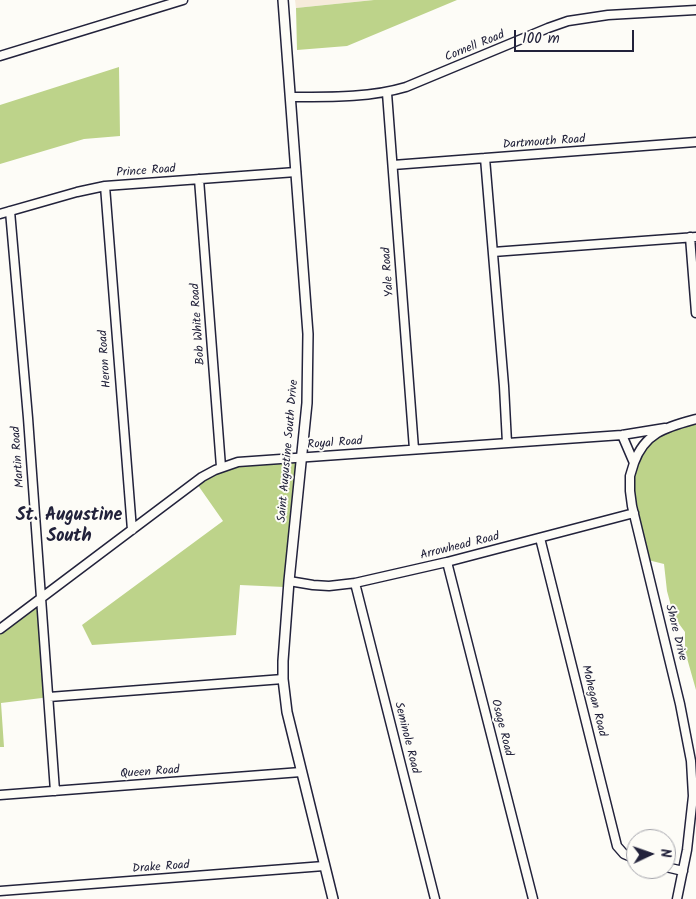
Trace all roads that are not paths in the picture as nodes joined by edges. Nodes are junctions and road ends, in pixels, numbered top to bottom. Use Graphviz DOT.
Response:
graph roads {
  1 [pos="183,0"];
  2 [pos="283,0"];
  3 [pos="696,10"];
  4 [pos="0,56"];
  5 [pos="387,93"];
  6 [pos="291,97"];
  7 [pos="696,142"];
  8 [pos="485,158"];
  9 [pos="393,165"];
  10 [pos="296,172"];
  11 [pos="199,179"];
  12 [pos="105,186"];
  13 [pos="10,211"];
  14 [pos="0,214"];
  15 [pos="693,237"];
  16 [pos="493,252"];
  17 [pos="696,313"];
  18 [pos="696,419"];
  19 [pos="665,428"];
  20 [pos="622,435"];
  21 [pos="507,443"];
  22 [pos="414,449"];
  23 [pos="301,457"];
  24 [pos="634,463"];
  25 [pos="222,467"];
  26 [pos="634,513"];
  27 [pos="132,530"];
  28 [pos="540,538"];
  29 [pos="447,562"];
  30 [pos="289,581"];
  31 [pos="355,583"];
  32 [pos="41,598"];
  33 [pos="0,629"];
  34 [pos="283,679"];
  35 [pos="48,697"];
  36 [pos="301,772"];
  37 [pos="55,791"];
  38 [pos="0,796"];
  39 [pos="626,855"];
  40 [pos="324,866"];
  41 [pos="676,870"];
  42 [pos="683,872"];
  43 [pos="0,891"];
  44 [pos="333,899"];
  45 [pos="435,899"];
  46 [pos="533,899"];
  47 [pos="676,899"];
  1 -- 4 [label="street"];
  2 -- 6 [label="street, Saint Augustine South Drive"];
  3 -- 5 [label="street, Cornell Road"];
  5 -- 6 [label="street, Cornell Road"];
  5 -- 9 [label="street, Yale Road"];
  6 -- 10 [label="street, Saint Augustine South Drive"];
  7 -- 8 [label="street, Dartmouth Road"];
  8 -- 9 [label="street, Dartmouth Road"];
  8 -- 16 [label="street"];
  9 -- 22 [label="street, Yale Road"];
  10 -- 11 [label="street, Prince Road"];
  10 -- 23 [label="street, Saint Augustine South Drive"];
  11 -- 12 [label="street, Prince Road"];
  11 -- 25 [label="street, Bob White Road"];
  12 -- 13 [label="street, Prince Road"];
  12 -- 27 [label="street, Heron Road"];
  13 -- 14 [label="street, Prince Road"];
  13 -- 32 [label="street, Martin Road"];
  15 -- 16 [label="street"];
  15 -- 17 [label="street"];
  16 -- 21 [label="street"];
  18 -- 19 [label="street, Shore Drive"];
  19 -- 20 [label="street, Royal Road"];
  19 -- 24 [label="street, Shore Drive"];
  20 -- 21 [label="street, Royal Road"];
  20 -- 24 [label="street"];
  21 -- 22 [label="street, Royal Road"];
  22 -- 23 [label="street, Royal Road"];
  23 -- 25 [label="street, Royal Road"];
  23 -- 30 [label="street, Saint Augustine South Drive"];
  24 -- 26 [label="street, Shore Drive"];
  25 -- 27 [label="street, Royal Road"];
  26 -- 28 [label="street, Arrowhead Road"];
  26 -- 42 [label="street, Shore Drive"];
  27 -- 32 [label="street, Royal Road"];
  28 -- 29 [label="street, Arrowhead Road"];
  28 -- 39 [label="street, Mohegan Road"];
  29 -- 31 [label="street, Arrowhead Road"];
  29 -- 46 [label="street, Osage Road"];
  30 -- 31 [label="street, Arrowhead Road"];
  30 -- 34 [label="street, Saint Augustine South Drive"];
  31 -- 45 [label="street, Seminole Road"];
  32 -- 33 [label="street, Royal Road"];
  32 -- 35 [label="street, Martin Road"];
  34 -- 35 [label="street"];
  34 -- 36 [label="street, Saint Augustine South Drive"];
  35 -- 37 [label="street, Martin Road"];
  36 -- 37 [label="street, Queen Road"];
  36 -- 40 [label="street, Saint Augustine South Drive"];
  37 -- 38 [label="street, Queen Road"];
  40 -- 43 [label="street, Drake Road"];
  40 -- 44 [label="street, Saint Augustine South Drive"];
  41 -- 42 [label="street"];
  42 -- 47 [label="street, Shore Drive"];
}
